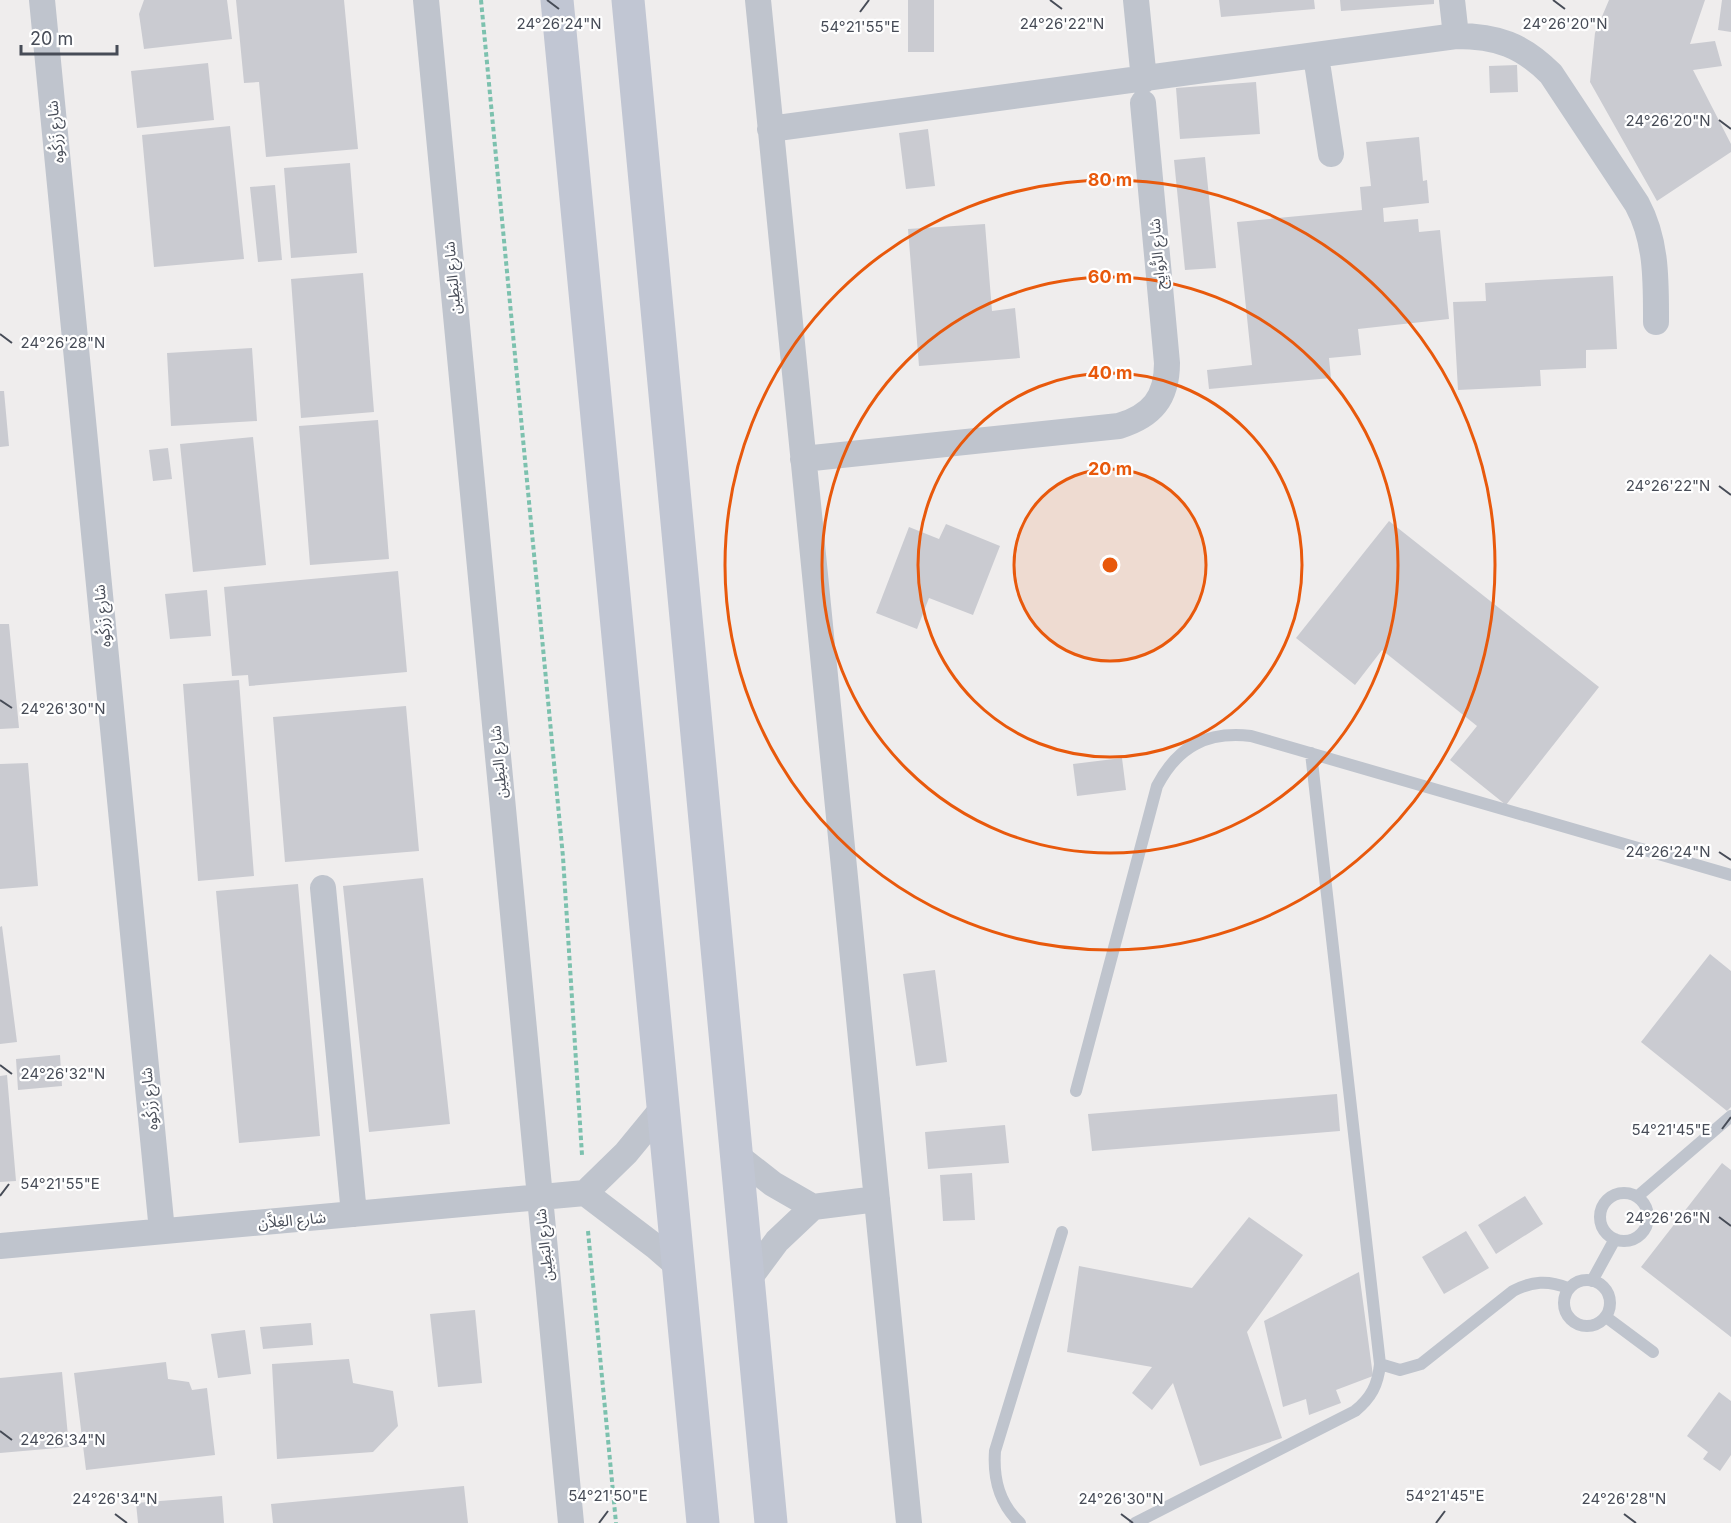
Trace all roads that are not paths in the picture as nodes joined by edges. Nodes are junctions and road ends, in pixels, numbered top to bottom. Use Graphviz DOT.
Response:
graph roads {
  1 [pos="42,0"];
  2 [pos="426,0"];
  3 [pos="557,0"];
  4 [pos="628,0"];
  5 [pos="758,0"];
  6 [pos="1136,0"];
  7 [pos="1452,0"];
  8 [pos="1456,36"];
  9 [pos="1316,56"];
  10 [pos="1143,91"];
  11 [pos="770,129"];
  12 [pos="1331,154"];
  13 [pos="1656,322"];
  14 [pos="803,459"];
  15 [pos="1311,753"];
  16 [pos="1731,875"];
  17 [pos="323,888"];
  18 [pos="1076,1091"];
  19 [pos="663,1108"];
  20 [pos="1731,1116"];
  21 [pos="736,1155"];
  22 [pos="585,1193"];
  23 [pos="1638,1196"];
  24 [pos="540,1197"];
  25 [pos="877,1199"];
  26 [pos="813,1207"];
  27 [pos="354,1214"];
  28 [pos="162,1231"];
  29 [pos="1062,1232"];
  30 [pos="1615,1239"];
  31 [pos="0,1246"];
  32 [pos="678,1266"];
  33 [pos="748,1280"];
  34 [pos="1592,1281"];
  35 [pos="1568,1288"];
  36 [pos="1606,1317"];
  37 [pos="1653,1352"];
  38 [pos="1380,1364"];
  39 [pos="571,1523"];
  40 [pos="703,1523"];
  41 [pos="771,1523"];
  42 [pos="909,1523"];
  43 [pos="1020,1523"];
  44 [pos="1135,1523"];
  1 -- 28 [label="street, شارع زَركُوه"];
  2 -- 24 [label="street, شارع البَطِين"];
  3 -- 19 [label="main road"];
  4 -- 21 [label="main road"];
  5 -- 11 [label="street"];
  6 -- 10 [label="street, شارع الرُّوايِح"];
  7 -- 8 [label="street"];
  8 -- 9 [label="street"];
  8 -- 13 [label="street"];
  9 -- 10 [label="street"];
  9 -- 12 [label="street"];
  10 -- 11 [label="street"];
  10 -- 14 [label="street, شارع الرُّوايِح"];
  11 -- 14 [label="street"];
  14 -- 25 [label="street"];
  15 -- 16 [label="lane"];
  15 -- 18 [label="lane"];
  15 -- 38 [label="lane"];
  17 -- 27 [label="street"];
  19 -- 22 [label="street"];
  19 -- 32 [label="main road"];
  20 -- 23 [label="lane"];
  21 -- 26 [label="street"];
  21 -- 33 [label="main road"];
  22 -- 24 [label="street, شارع الغِلاَّن"];
  22 -- 32 [label="street"];
  23 -- 30 [label="lane"];
  23 -- 30 [label="lane"];
  24 -- 27 [label="street, شارع الغِلاَّن"];
  24 -- 39 [label="street, شارع البَطِين"];
  25 -- 26 [label="street"];
  25 -- 42 [label="street"];
  26 -- 33 [label="street"];
  27 -- 28 [label="street, شارع الغِلاَّن"];
  28 -- 31 [label="street, شارع الغِلاَّن"];
  29 -- 43 [label="lane"];
  30 -- 34 [label="lane"];
  32 -- 40 [label="main road"];
  33 -- 41 [label="main road"];
  34 -- 35 [label="lane"];
  34 -- 36 [label="lane"];
  35 -- 36 [label="lane"];
  35 -- 38 [label="lane"];
  36 -- 37 [label="lane"];
  38 -- 44 [label="lane"];
}
